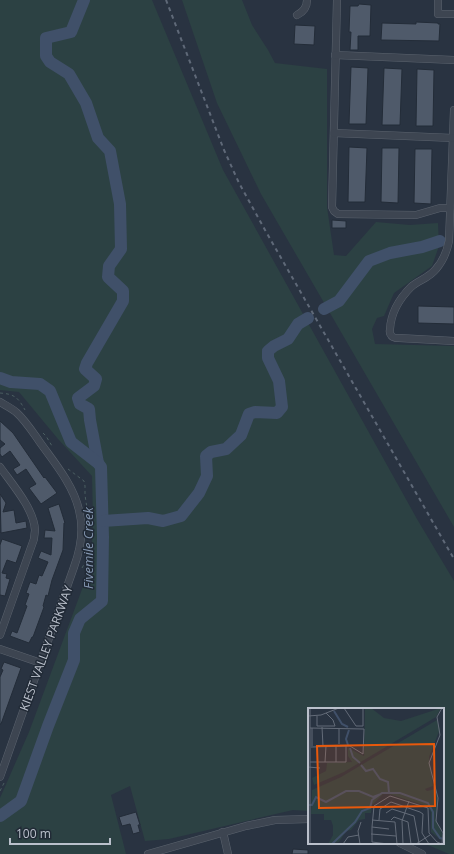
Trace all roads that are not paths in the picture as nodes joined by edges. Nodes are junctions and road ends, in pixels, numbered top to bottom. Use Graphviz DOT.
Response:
graph roads {
  1 [pos="307,0"];
  2 [pos="337,0"];
  3 [pos="438,0"];
  4 [pos="454,14"];
  5 [pos="297,15"];
  6 [pos="335,55"];
  7 [pos="454,60"];
  8 [pos="454,110"];
  9 [pos="454,117"];
  10 [pos="334,133"];
  11 [pos="453,138"];
  12 [pos="453,156"];
  13 [pos="450,208"];
  14 [pos="454,341"];
  15 [pos="0,402"];
  16 [pos="0,467"];
  17 [pos="0,635"];
  18 [pos="0,649"];
  19 [pos="41,663"];
  20 [pos="2,779"];
  21 [pos="308,819"];
  22 [pos="223,832"];
  23 [pos="402,844"];
  24 [pos="148,854"];
  25 [pos="228,854"];
  26 [pos="422,854"];
  1 -- 5 [label="street"];
  2 -- 6 [label="street"];
  3 -- 4 [label="street"];
  6 -- 7 [label="street"];
  6 -- 10 [label="street"];
  8 -- 9 [label="street"];
  9 -- 11 [label="street"];
  10 -- 11 [label="street"];
  10 -- 13 [label="street"];
  11 -- 12 [label="street"];
  12 -- 13 [label="street"];
  13 -- 14 [label="street"];
  15 -- 19 [label="street, KIEST VALLEY PARKWAY"];
  16 -- 17 [label="street"];
  18 -- 19 [label="street"];
  19 -- 20 [label="street, KIEST VALLEY PARKWAY"];
  21 -- 22 [label="street"];
  22 -- 24 [label="street"];
  22 -- 25 [label="street"];
  23 -- 26 [label="street"];
}
